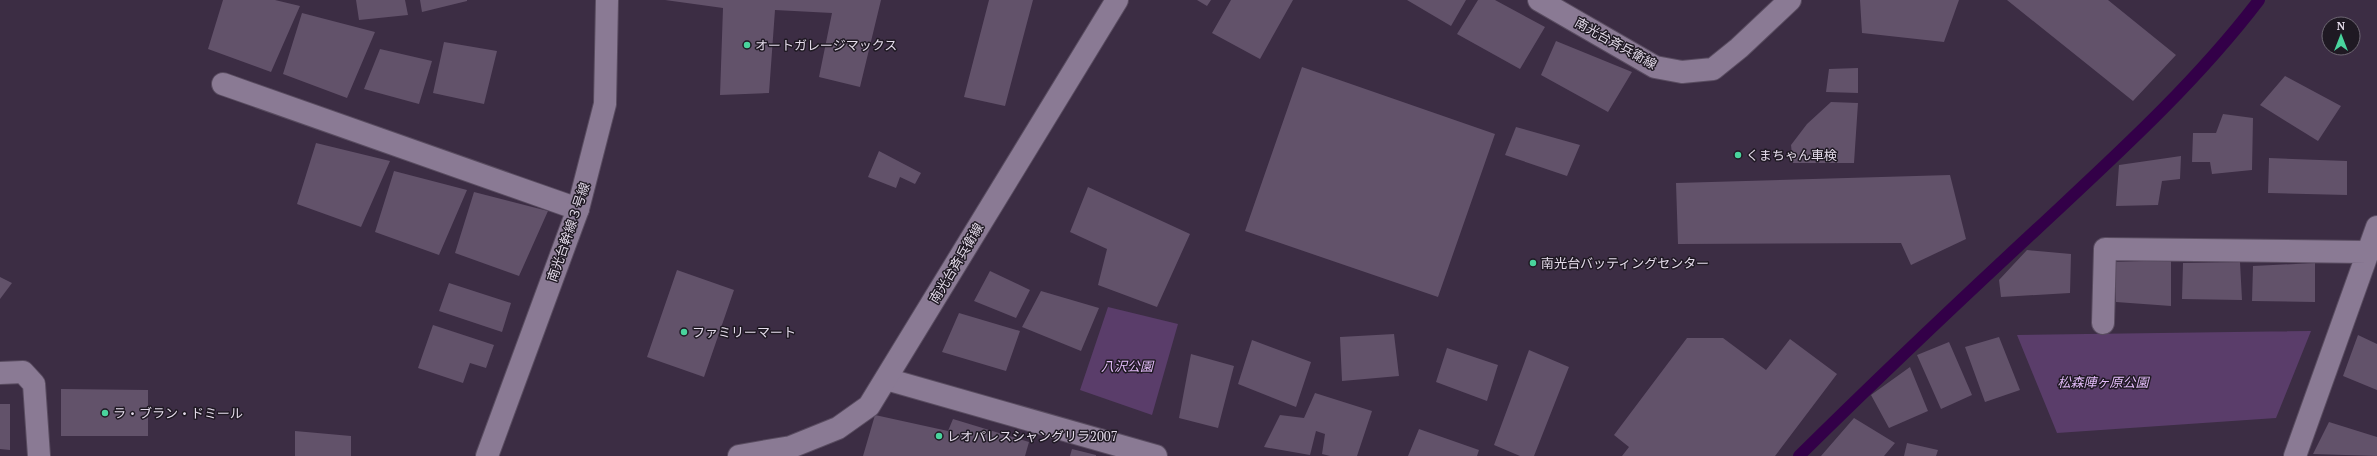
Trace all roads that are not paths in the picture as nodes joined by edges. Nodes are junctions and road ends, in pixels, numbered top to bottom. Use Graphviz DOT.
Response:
graph roads {
  1 [pos="607,0"];
  2 [pos="1117,0"];
  3 [pos="1540,0"];
  4 [pos="1790,0"];
  5 [pos="223,84"];
  6 [pos="578,209"];
  7 [pos="2377,227"];
  8 [pos="2367,252"];
  9 [pos="2103,323"];
  10 [pos="0,373"];
  11 [pos="886,379"];
  12 [pos="38,456"];
  13 [pos="487,456"];
  14 [pos="739,456"];
  15 [pos="1156,456"];
  16 [pos="2295,456"];
  1 -- 6 [label="street, 南光台幹線３号線"];
  2 -- 11 [label="street, 南光台斉兵衛線"];
  3 -- 4 [label="street, 南光台斉兵衛線"];
  5 -- 6 [label="street"];
  6 -- 13 [label="street, 南光台幹線３号線"];
  7 -- 8 [label="street"];
  8 -- 9 [label="street"];
  8 -- 16 [label="street"];
  10 -- 12 [label="street"];
  11 -- 14 [label="street, 南光台斉兵衛線"];
  11 -- 15 [label="street"];
}
